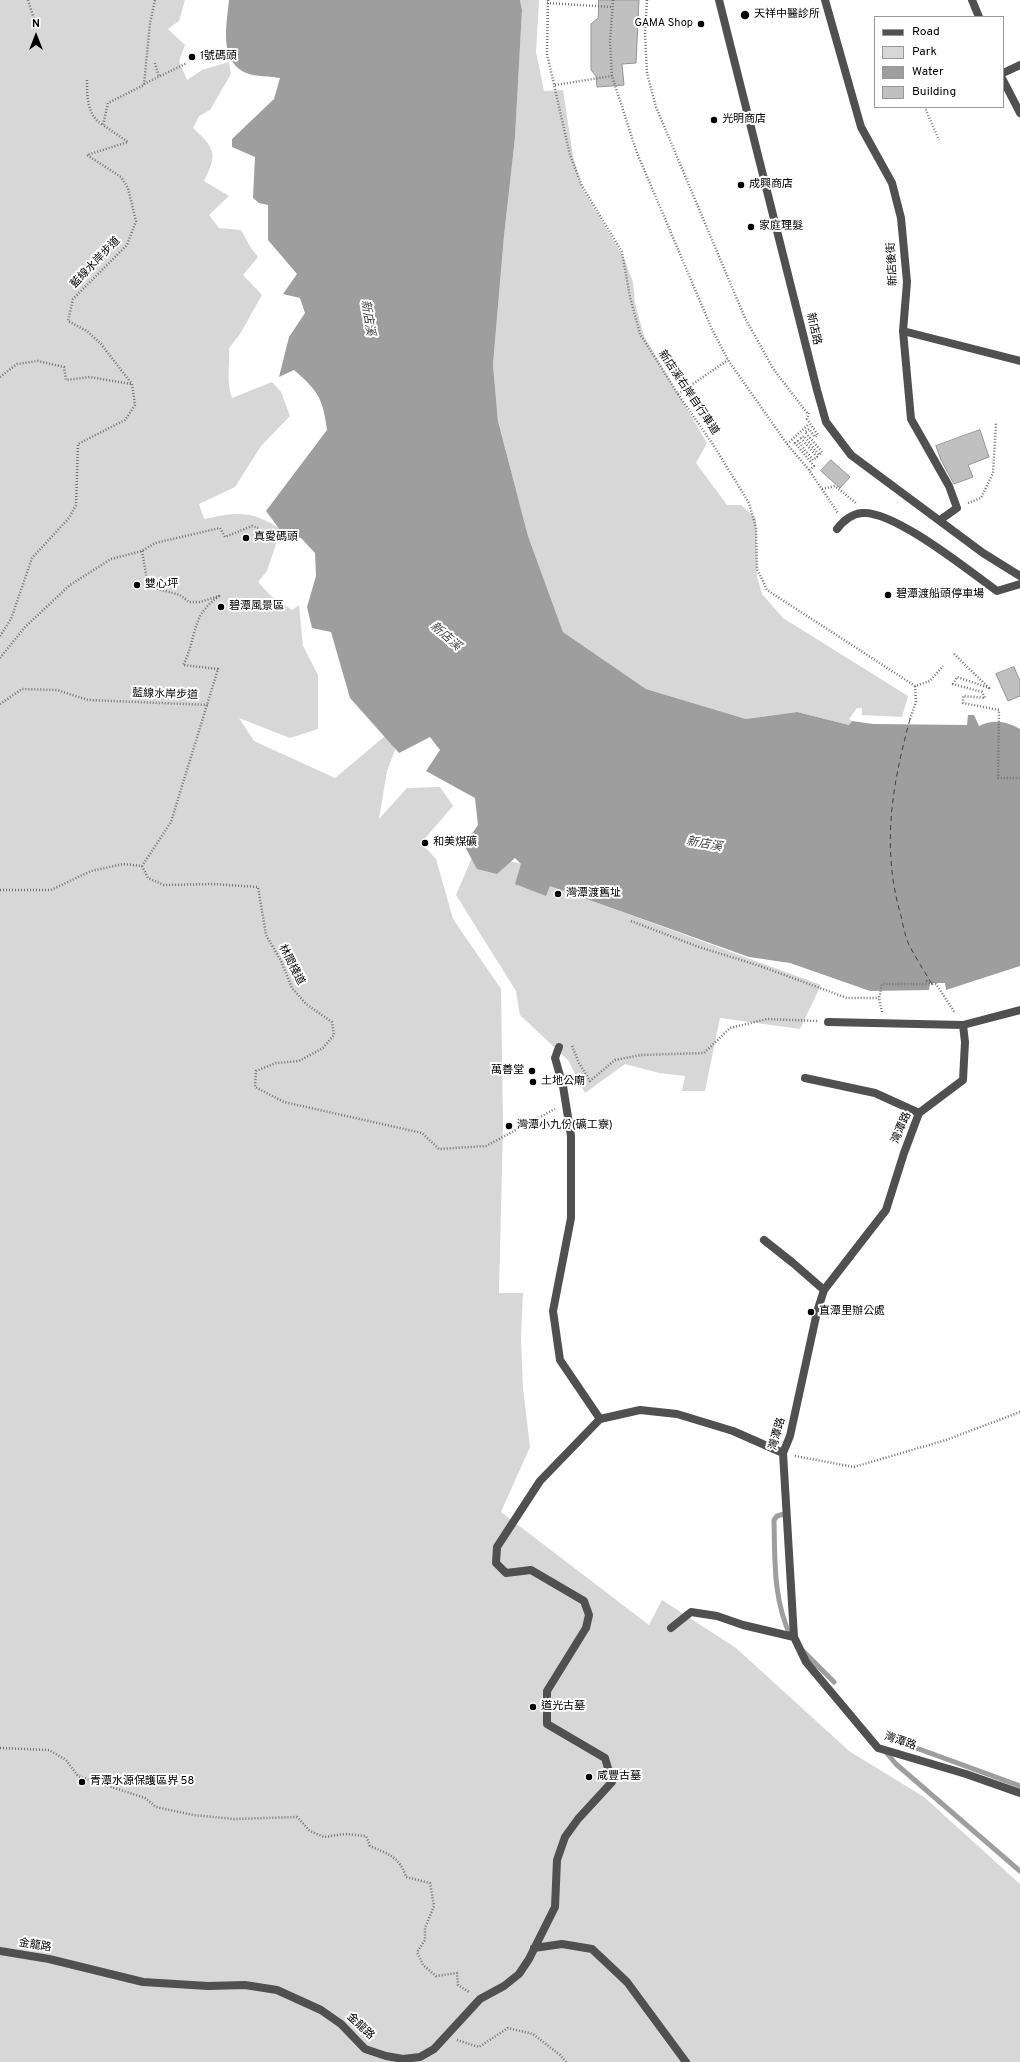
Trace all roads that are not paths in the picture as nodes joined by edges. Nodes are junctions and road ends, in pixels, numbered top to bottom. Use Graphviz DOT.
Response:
graph roads {
  1 [pos="718,0"];
  2 [pos="825,0"];
  3 [pos="972,0"];
  4 [pos="979,16"];
  5 [pos="1020,65"];
  6 [pos="1004,73"];
  7 [pos="1004,82"];
  8 [pos="1020,113"];
  9 [pos="903,330"];
  10 [pos="1020,361"];
  11 [pos="940,520"];
  12 [pos="837,529"];
  13 [pos="1020,576"];
  14 [pos="1020,584"];
  15 [pos="1020,1010"];
  16 [pos="828,1022"];
  17 [pos="963,1025"];
  18 [pos="559,1047"];
  19 [pos="805,1078"];
  20 [pos="919,1113"];
  21 [pos="764,1240"];
  22 [pos="824,1290"];
  23 [pos="600,1419"];
  24 [pos="783,1454"];
  25 [pos="671,1628"];
  26 [pos="794,1637"];
  27 [pos="1020,1793"];
  28 [pos="534,1948"];
  29 [pos="0,1952"];
  30 [pos="686,2062"];
  1 -- 11 [label="street, 新店路"];
  2 -- 9 [label="street, 新店後街"];
  3 -- 4 [label="street"];
  5 -- 6 [label="street"];
  7 -- 8 [label="street"];
  9 -- 10 [label="street"];
  9 -- 11 [label="street, 新店後街"];
  11 -- 13 [label="street, 新店路"];
  12 -- 14 [label="street"];
  15 -- 17 [label="street"];
  16 -- 17 [label="street"];
  17 -- 20 [label="street, 灣潭路"];
  18 -- 23 [label="street"];
  19 -- 20 [label="street"];
  20 -- 22 [label="street, 灣潭路"];
  21 -- 22 [label="street"];
  22 -- 24 [label="street, 灣潭路"];
  23 -- 24 [label="street"];
  23 -- 28 [label="street, 金龍路"];
  24 -- 26 [label="street, 灣潭路"];
  25 -- 26 [label="street"];
  26 -- 27 [label="street, 灣潭路"];
  28 -- 29 [label="street, 金龍路"];
  28 -- 30 [label="street"];
}
